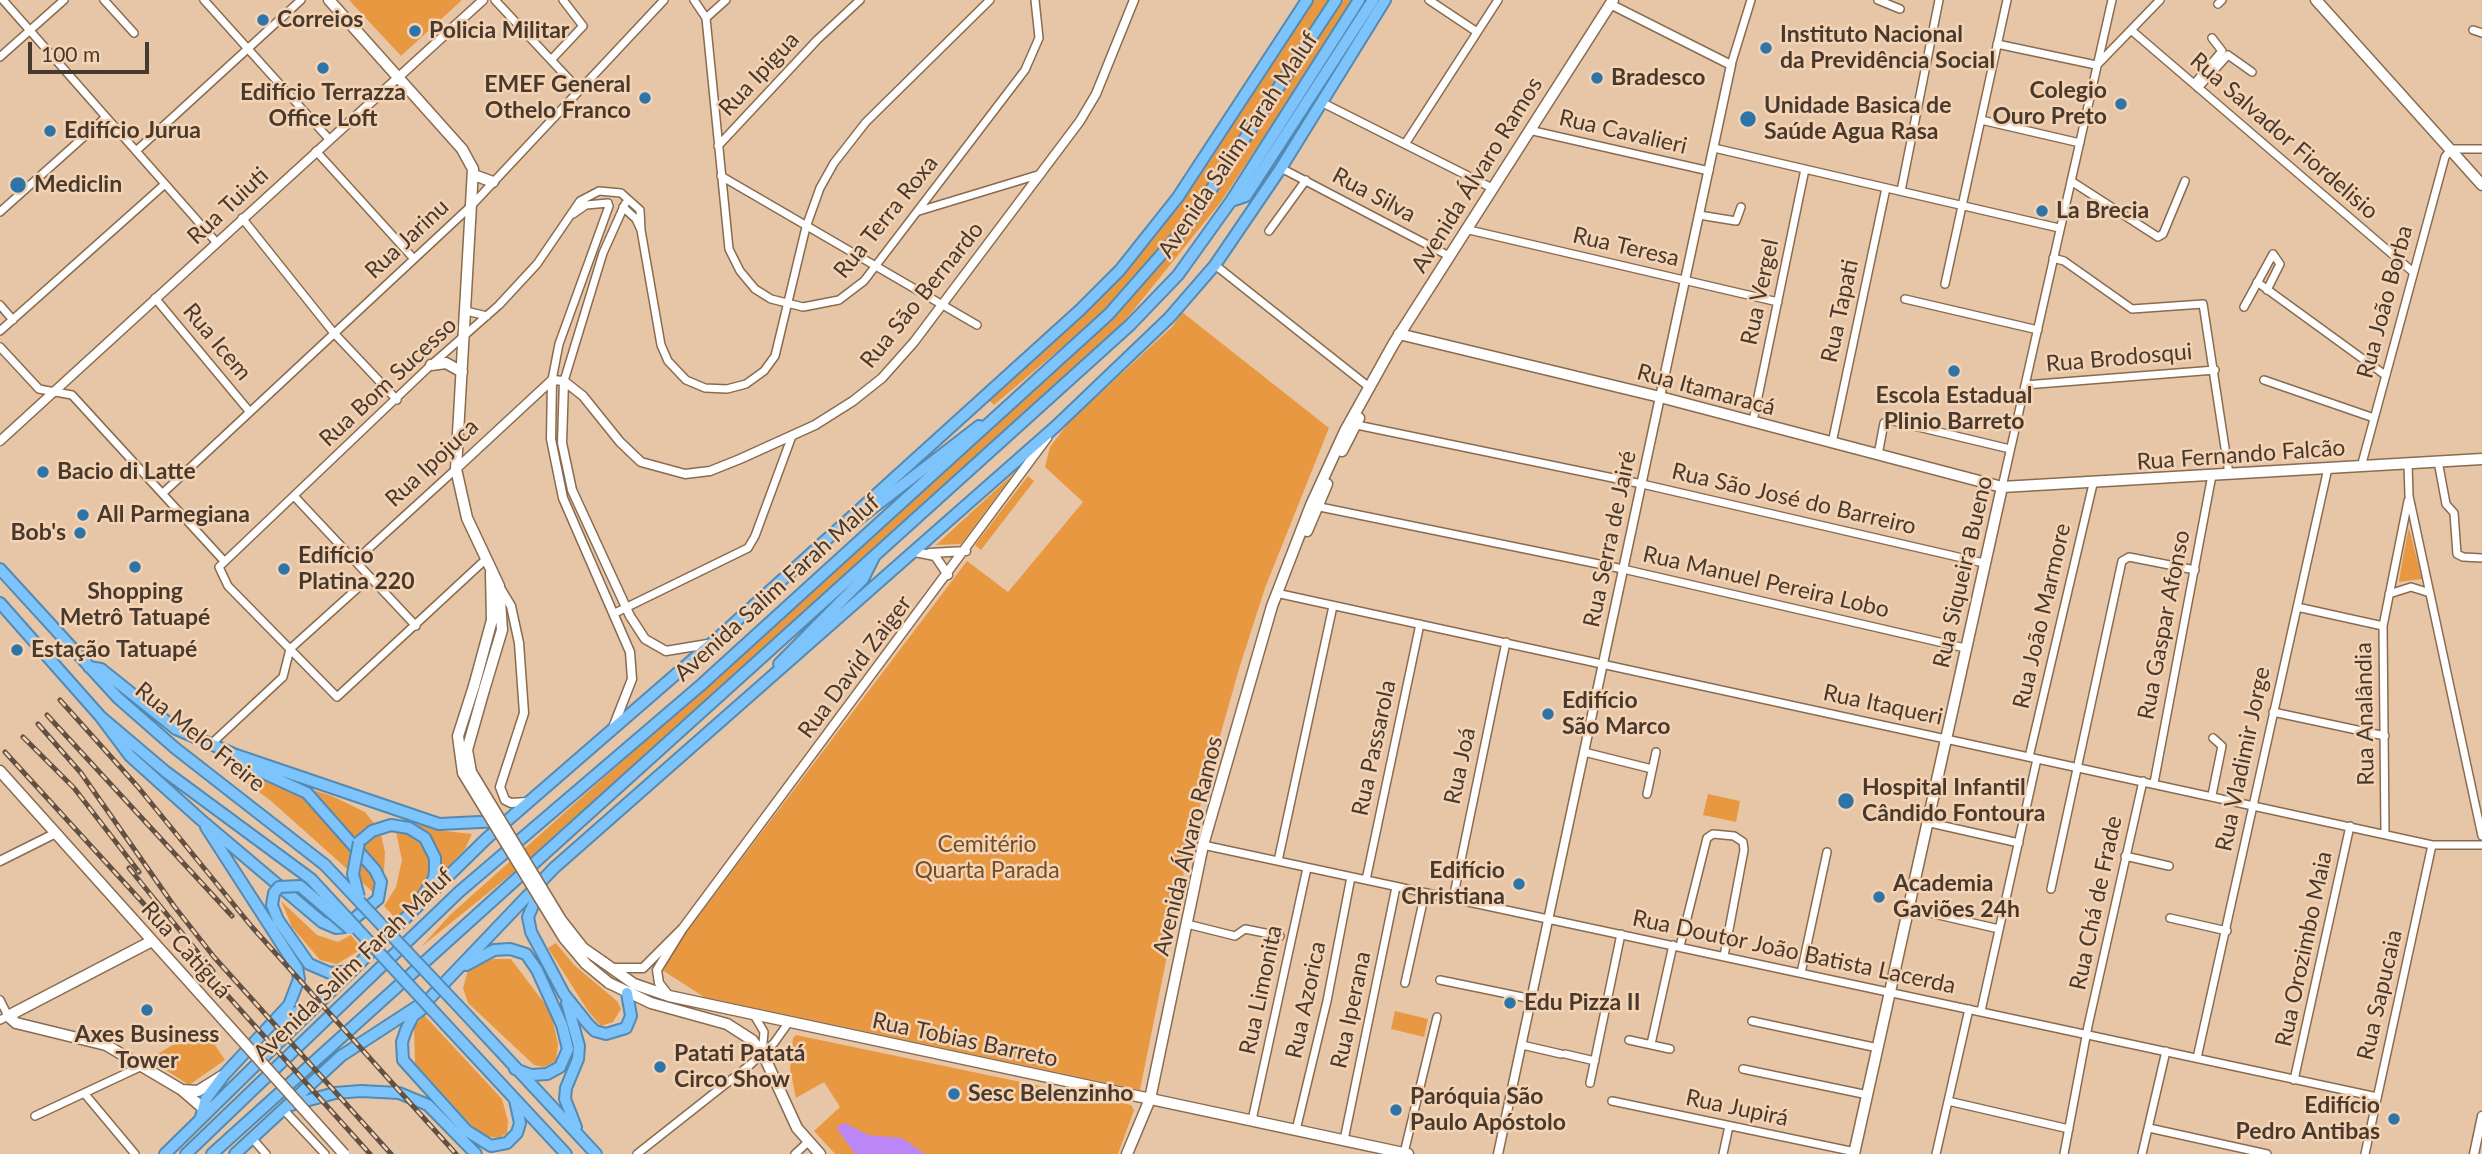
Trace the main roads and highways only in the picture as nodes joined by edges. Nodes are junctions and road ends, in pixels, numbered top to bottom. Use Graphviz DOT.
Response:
graph roads {
  1 [pos="329,0"];
  2 [pos="1307,0"];
  3 [pos="1336,0"];
  4 [pos="1359,0"];
  5 [pos="1373,0"];
  6 [pos="1385,0"];
  7 [pos="2316,0"];
  8 [pos="1609,1"];
  9 [pos="474,175"];
  10 [pos="493,182"];
  11 [pos="2482,184"];
  12 [pos="1231,201"];
  13 [pos="1399,334"];
  14 [pos="431,365"];
  15 [pos="462,372"];
  16 [pos="1377,374"];
  17 [pos="1033,383"];
  18 [pos="1352,424"];
  19 [pos="2482,459"];
  20 [pos="2002,487"];
  21 [pos="875,555"];
  22 [pos="797,567"];
  23 [pos="0,569"];
  24 [pos="491,572"];
  25 [pos="0,603"];
  26 [pos="89,667"];
  27 [pos="770,678"];
  28 [pos="479,688"];
  29 [pos="100,716"];
  30 [pos="236,755"];
  31 [pos="0,771"];
  32 [pos="201,819"];
  33 [pos="508,820"];
  34 [pos="554,868"];
  35 [pos="359,900"];
  36 [pos="421,906"];
  37 [pos="152,941"];
  38 [pos="375,946"];
  39 [pos="460,968"];
  40 [pos="355,970"];
  41 [pos="627,993"];
  42 [pos="564,994"];
  43 [pos="429,998"];
  44 [pos="312,1009"];
  45 [pos="4,1018"];
  46 [pos="291,1030"];
  47 [pos="260,1038"];
  48 [pos="515,1069"];
  49 [pos="224,1075"];
  50 [pos="253,1089"];
  51 [pos="182,1090"];
  52 [pos="1150,1099"];
  53 [pos="515,1100"];
  54 [pos="284,1108"];
  55 [pos="202,1114"];
  56 [pos="582,1139"];
  57 [pos="1855,1153"];
  58 [pos="165,1154"];
  59 [pos="186,1154"];
  60 [pos="212,1154"];
  61 [pos="236,1154"];
  62 [pos="344,1154"];
  63 [pos="476,1154"];
  64 [pos="566,1154"];
  65 [pos="596,1154"];
  66 [pos="820,1154"];
  67 [pos="1127,1154"];
  68 [pos="1406,1154"];
  1 -- 9 [label="main road"];
  2 -- 22 [label="highway, Avenida Salim Farah Maluf"];
  3 -- 17 [label="highway, Avenida Salim Farah Maluf"];
  4 -- 12 [label="highway, Avenida Salim Farah Maluf"];
  5 -- 12 [label="highway"];
  6 -- 27 [label="highway, Avenida Salim Farah Maluf"];
  7 -- 11 [label="main road"];
  8 -- 13 [label="main road, Avenida Álvaro Ramos"];
  9 -- 10 [label="main road"];
  9 -- 15 [label="main road"];
  12 -- 21 [label="highway, Avenida Salim Farah Maluf"];
  13 -- 16 [label="main road, Avenida Álvaro Ramos"];
  13 -- 20 [label="main road, Rua Itamaracá"];
  14 -- 15 [label="main road"];
  15 -- 24 [label="main road"];
  16 -- 18 [label="main road, Avenida Álvaro Ramos"];
  16 -- 18 [label="main road, Avenida Álvaro Ramos"];
  17 -- 22 [label="highway"];
  17 -- 50 [label="highway, Avenida Salim Farah Maluf"];
  18 -- 52 [label="main road, Avenida Álvaro Ramos"];
  19 -- 20 [label="main road, Rua Fernando Falcão"];
  20 -- 57 [label="main road, Rua Siqueira Bueno"];
  21 -- 27 [label="highway"];
  21 -- 60 [label="highway, Avenida Salim Farah Maluf"];
  22 -- 33 [label="highway, Avenida Salim Farah Maluf"];
  23 -- 26 [label="highway, Rua Melo Freire"];
  24 -- 28 [label="main road"];
  24 -- 28 [label="main road"];
  25 -- 29 [label="highway, Rua Melo Freire"];
  26 -- 30 [label="highway"];
  26 -- 35 [label="highway, Rua Melo Freire, bridge"];
  27 -- 34 [label="highway, Avenida Salim Farah Maluf"];
  28 -- 41 [label="main road, bridge"];
  28 -- 52 [label="main road, Rua Tobias Barreto, bridge"];
  29 -- 32 [label="highway"];
  29 -- 38 [label="highway, Rua Melo Freire, bridge"];
  30 -- 32 [label="highway"];
  30 -- 33 [label="highway"];
  31 -- 37 [label="main road, Rua Catiguá"];
  32 -- 47 [label="highway"];
  33 -- 36 [label="highway, Avenida Salim Farah Maluf"];
  34 -- 39 [label="highway, Avenida Salim Farah Maluf"];
  34 -- 42 [label="highway"];
  35 -- 36 [label="highway, bridge"];
  35 -- 48 [label="highway, Rua Melo Freire, bridge"];
  36 -- 40 [label="highway, Avenida Salim Farah Maluf"];
  37 -- 45 [label="main road"];
  37 -- 62 [label="main road, Rua Catiguá, bridge"];
  38 -- 40 [label="highway, bridge"];
  38 -- 53 [label="highway, bridge"];
  39 -- 43 [label="highway, Avenida Salim Farah Maluf"];
  39 -- 48 [label="highway"];
  40 -- 44 [label="highway, Avenida Salim Farah Maluf"];
  41 -- 42 [label="highway"];
  41 -- 66 [label="main road"];
  42 -- 56 [label="highway"];
  43 -- 53 [label="highway"];
  43 -- 54 [label="highway, Avenida Salim Farah Maluf"];
  44 -- 46 [label="highway, Avenida Salim Farah Maluf"];
  44 -- 47 [label="highway"];
  45 -- 51 [label="main road"];
  46 -- 50 [label="highway"];
  46 -- 55 [label="highway, Avenida Salim Farah Maluf"];
  47 -- 49 [label="highway"];
  48 -- 56 [label="highway, Rua Melo Freire"];
  49 -- 51 [label="main road"];
  49 -- 55 [label="highway"];
  50 -- 59 [label="highway, Avenida Salim Farah Maluf"];
  51 -- 55 [label="main road"];
  52 -- 67 [label="main road, Avenida Álvaro Ramos"];
  52 -- 68 [label="main road, Rua Tobias Barreto"];
  53 -- 64 [label="highway"];
  54 -- 61 [label="highway, Avenida Salim Farah Maluf"];
  54 -- 63 [label="highway"];
  55 -- 58 [label="highway, Avenida Salim Farah Maluf"];
  56 -- 65 [label="highway, Rua Melo Freire"];
}
